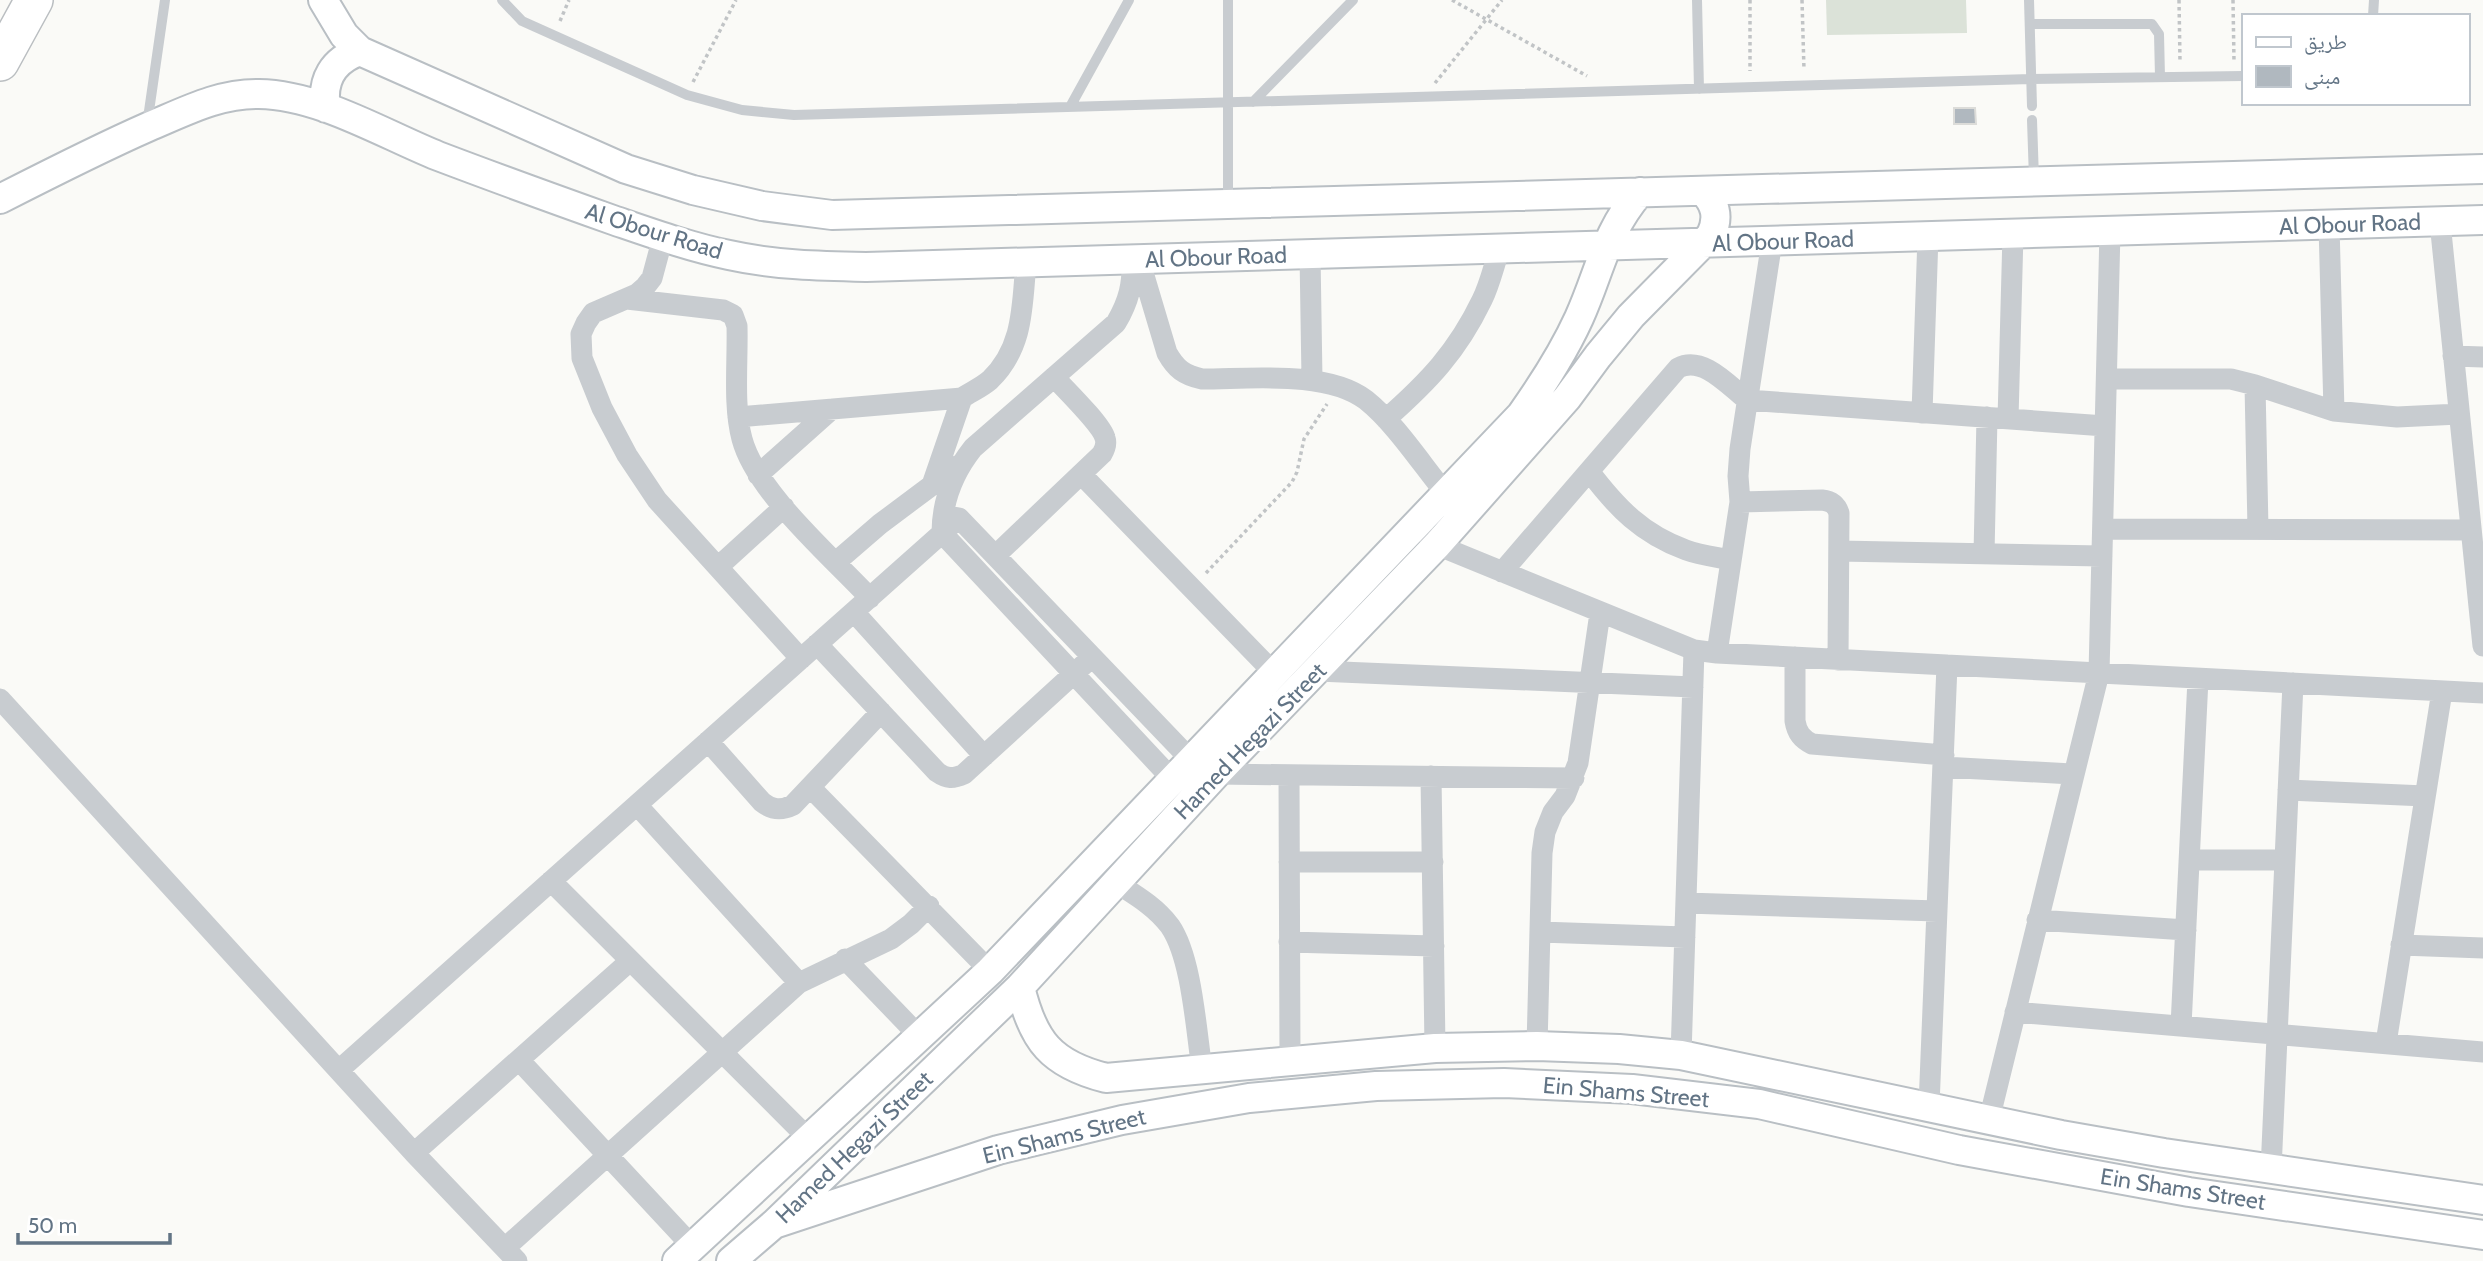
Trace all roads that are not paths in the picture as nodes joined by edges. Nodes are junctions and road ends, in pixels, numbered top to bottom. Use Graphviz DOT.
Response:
graph roads {
  1 [pos="34,0"];
  2 [pos="165,0"];
  3 [pos="323,0"];
  4 [pos="502,0"];
  5 [pos="1129,0"];
  6 [pos="1228,0"];
  7 [pos="1353,0"];
  8 [pos="1697,0"];
  9 [pos="2029,0"];
  10 [pos="2030,24"];
  11 [pos="359,51"];
  12 [pos="0,62"];
  13 [pos="2239,76"];
  14 [pos="2160,77"];
  15 [pos="2031,79"];
  16 [pos="1699,89"];
  17 [pos="1228,102"];
  18 [pos="1253,102"];
  19 [pos="2032,106"];
  20 [pos="1070,107"];
  21 [pos="326,108"];
  22 [pos="2032,120"];
  23 [pos="147,128"];
  24 [pos="2483,169"];
  25 [pos="2034,182"];
  26 [pos="1703,191"];
  27 [pos="1640,192"];
  28 [pos="0,198"];
  29 [pos="1228,204"];
  30 [pos="2483,220"];
  31 [pos="2440,222"];
  32 [pos="2329,225"];
  33 [pos="2110,231"];
  34 [pos="2013,234"];
  35 [pos="1928,236"];
  36 [pos="663,237"];
  37 [pos="1772,241"];
  38 [pos="1705,243"];
  39 [pos="1606,246"];
  40 [pos="1500,248"];
  41 [pos="1310,254"];
  42 [pos="1136,259"];
  43 [pos="1026,262"];
  44 [pos="627,299"];
  45 [pos="2453,356"];
  46 [pos="2483,357"];
  47 [pos="1054,377"];
  48 [pos="1312,379"];
  49 [pos="2106,379"];
  50 [pos="2255,385"];
  51 [pos="962,398"];
  52 [pos="1747,400"];
  53 [pos="832,409"];
  54 [pos="2334,411"];
  55 [pos="1922,413"];
  56 [pos="2459,414"];
  57 [pos="738,417"];
  58 [pos="1997,418"];
  59 [pos="1385,419"];
  60 [pos="2105,426"];
  61 [pos="960,465"];
  62 [pos="1589,471"];
  63 [pos="1081,474"];
  64 [pos="758,475"];
  65 [pos="932,485"];
  66 [pos="2475,489"];
  67 [pos="1447,495"];
  68 [pos="1740,502"];
  69 [pos="784,507"];
  70 [pos="948,522"];
  71 [pos="1417,526"];
  72 [pos="2103,529"];
  73 [pos="2258,529"];
  74 [pos="2471,530"];
  75 [pos="1437,545"];
  76 [pos="1839,551"];
  77 [pos="2478,553"];
  78 [pos="829,554"];
  79 [pos="1984,554"];
  80 [pos="996,555"];
  81 [pos="2102,556"];
  82 [pos="1730,559"];
  83 [pos="718,567"];
  84 [pos="1502,572"];
  85 [pos="862,605"];
  86 [pos="1600,613"];
  87 [pos="817,644"];
  88 [pos="2483,646"];
  89 [pos="1694,650"];
  90 [pos="1717,653"];
  91 [pos="1794,657"];
  92 [pos="1091,658"];
  93 [pos="801,659"];
  94 [pos="1838,660"];
  95 [pos="1947,665"];
  96 [pos="1318,671"];
  97 [pos="1274,673"];
  98 [pos="2099,673"];
  99 [pos="1073,674"];
  100 [pos="2198,679"];
  101 [pos="1590,683"];
  102 [pos="2293,683"];
  103 [pos="1693,687"];
  104 [pos="2442,691"];
  105 [pos="2483,693"];
  106 [pos="0,699"];
  107 [pos="881,712"];
  108 [pos="708,741"];
  109 [pos="984,756"];
  110 [pos="1943,761"];
  111 [pos="1194,772"];
  112 [pos="2072,774"];
  113 [pos="1289,775"];
  114 [pos="1432,776"];
  115 [pos="1574,778"];
  116 [pos="810,787"];
  117 [pos="2288,790"];
  118 [pos="2425,796"];
  119 [pos="637,805"];
  120 [pos="2189,860"];
  121 [pos="2285,860"];
  122 [pos="1289,862"];
  123 [pos="1433,862"];
  124 [pos="551,881"];
  125 [pos="1115,882"];
  126 [pos="1686,903"];
  127 [pos="929,906"];
  128 [pos="1937,911"];
  129 [pos="2037,920"];
  130 [pos="2186,930"];
  131 [pos="1540,932"];
  132 [pos="1685,937"];
  133 [pos="1289,942"];
  134 [pos="2401,945"];
  135 [pos="1434,946"];
  136 [pos="2483,948"];
  137 [pos="845,959"];
  138 [pos="630,961"];
  139 [pos="990,971"];
  140 [pos="799,984"];
  141 [pos="1020,986"];
  142 [pos="2015,1012"];
  143 [pos="2181,1026"];
  144 [pos="2277,1034"];
  145 [pos="920,1037"];
  146 [pos="2386,1044"];
  147 [pos="1537,1046"];
  148 [pos="1435,1048"];
  149 [pos="723,1052"];
  150 [pos="2483,1052"];
  151 [pos="1681,1055"];
  152 [pos="519,1060"];
  153 [pos="1290,1061"];
  154 [pos="1202,1069"];
  155 [pos="339,1070"];
  156 [pos="1928,1106"];
  157 [pos="1989,1120"];
  158 [pos="808,1138"];
  159 [pos="414,1153"];
  160 [pos="608,1156"];
  161 [pos="2271,1170"];
  162 [pos="2483,1200"];
  163 [pos="774,1224"];
  164 [pos="2483,1235"];
  165 [pos="511,1254"];
  166 [pos="684,1254"];
  167 [pos="731,1261"];
  1 -- 12 [label="highway"];
  2 -- 23 [label="lane"];
  3 -- 11 [label="street"];
  4 -- 20 [label="lane"];
  5 -- 20 [label="lane"];
  6 -- 17 [label="lane"];
  7 -- 18 [label="lane"];
  8 -- 16 [label="lane"];
  9 -- 10 [label="lane"];
  10 -- 14 [label="lane"];
  10 -- 15 [label="lane"];
  11 -- 21 [label="street"];
  11 -- 29 [label="street"];
  13 -- 14 [label="lane"];
  14 -- 15 [label="lane"];
  15 -- 16 [label="lane"];
  15 -- 19 [label="lane"];
  16 -- 18 [label="lane"];
  17 -- 18 [label="lane"];
  17 -- 20 [label="lane"];
  17 -- 29 [label="lane"];
  21 -- 23 [label="street, Al Obour Road"];
  21 -- 36 [label="street, Al Obour Road"];
  22 -- 25 [label="lane"];
  23 -- 28 [label="street, Al Obour Road"];
  24 -- 25 [label="street"];
  25 -- 26 [label="street"];
  26 -- 27 [label="street"];
  26 -- 38 [label="street, Hamed Hegazi Street"];
  27 -- 29 [label="street"];
  27 -- 39 [label="street, Hamed Hegazi Street"];
  30 -- 31 [label="street, Al Obour Road"];
  31 -- 32 [label="street, Al Obour Road"];
  31 -- 45 [label="street"];
  32 -- 33 [label="street, Al Obour Road"];
  32 -- 54 [label="street"];
  33 -- 34 [label="street, Al Obour Road"];
  33 -- 49 [label="street"];
  34 -- 35 [label="street, Al Obour Road"];
  34 -- 58 [label="street"];
  35 -- 37 [label="street, Al Obour Road"];
  35 -- 55 [label="street"];
  36 -- 43 [label="street, Al Obour Road"];
  36 -- 44 [label="street"];
  37 -- 38 [label="street, Al Obour Road"];
  37 -- 52 [label="street"];
  38 -- 39 [label="street, Al Obour Road"];
  38 -- 75 [label="street, Hamed Hegazi Street"];
  39 -- 40 [label="street, Al Obour Road"];
  39 -- 67 [label="street, Hamed Hegazi Street"];
  40 -- 41 [label="street, Al Obour Road"];
  40 -- 59 [label="street"];
  41 -- 42 [label="street, Al Obour Road"];
  41 -- 48 [label="street"];
  42 -- 43 [label="street, Al Obour Road"];
  42 -- 47 [label="street"];
  42 -- 48 [label="street"];
  43 -- 51 [label="street"];
  44 -- 57 [label="street"];
  44 -- 83 [label="street"];
  45 -- 46 [label="street"];
  45 -- 56 [label="street"];
  47 -- 61 [label="street"];
  47 -- 63 [label="street"];
  48 -- 59 [label="street"];
  49 -- 50 [label="street"];
  49 -- 60 [label="street"];
  50 -- 54 [label="street"];
  50 -- 73 [label="street"];
  51 -- 53 [label="street"];
  51 -- 65 [label="street"];
  52 -- 55 [label="street"];
  52 -- 62 [label="street"];
  52 -- 68 [label="street"];
  53 -- 57 [label="street"];
  53 -- 64 [label="street"];
  54 -- 56 [label="street"];
  55 -- 58 [label="street"];
  56 -- 66 [label="street"];
  57 -- 64 [label="street"];
  58 -- 60 [label="street"];
  58 -- 79 [label="street"];
  59 -- 67 [label="street"];
  60 -- 72 [label="street"];
  61 -- 65 [label="street"];
  61 -- 70 [label="street"];
  62 -- 82 [label="street"];
  62 -- 84 [label="street"];
  63 -- 80 [label="street"];
  63 -- 97 [label="street"];
  64 -- 69 [label="street"];
  65 -- 78 [label="street"];
  66 -- 74 [label="street"];
  67 -- 71 [label="street, Hamed Hegazi Street"];
  68 -- 76 [label="street"];
  68 -- 82 [label="street"];
  69 -- 78 [label="street"];
  69 -- 83 [label="street"];
  70 -- 80 [label="street"];
  70 -- 85 [label="street"];
  70 -- 99 [label="street"];
  71 -- 75 [label="street"];
  71 -- 97 [label="street, Hamed Hegazi Street"];
  72 -- 73 [label="street"];
  72 -- 81 [label="street"];
  73 -- 74 [label="street"];
  74 -- 77 [label="street"];
  75 -- 84 [label="street"];
  75 -- 96 [label="street, Hamed Hegazi Street"];
  76 -- 79 [label="street"];
  76 -- 94 [label="street"];
  77 -- 88 [label="street"];
  78 -- 85 [label="street"];
  79 -- 81 [label="street"];
  80 -- 92 [label="street"];
  81 -- 98 [label="street"];
  82 -- 90 [label="street"];
  83 -- 93 [label="street"];
  84 -- 86 [label="street"];
  85 -- 87 [label="street"];
  85 -- 109 [label="street"];
  86 -- 89 [label="street"];
  86 -- 101 [label="street"];
  87 -- 93 [label="street"];
  87 -- 107 [label="street"];
  89 -- 90 [label="street"];
  89 -- 103 [label="street"];
  90 -- 91 [label="street"];
  91 -- 94 [label="street"];
  91 -- 110 [label="street"];
  92 -- 99 [label="street"];
  92 -- 111 [label="street"];
  93 -- 108 [label="street"];
  94 -- 95 [label="street"];
  95 -- 98 [label="street"];
  95 -- 110 [label="street"];
  96 -- 101 [label="street"];
  96 -- 111 [label="street, Hamed Hegazi Street"];
  97 -- 111 [label="street, Hamed Hegazi Street"];
  98 -- 100 [label="street"];
  98 -- 112 [label="street"];
  99 -- 109 [label="street"];
  99 -- 111 [label="street"];
  100 -- 102 [label="street"];
  100 -- 120 [label="street"];
  101 -- 103 [label="street"];
  101 -- 115 [label="street"];
  102 -- 104 [label="street"];
  102 -- 117 [label="street"];
  103 -- 126 [label="street"];
  104 -- 105 [label="street"];
  104 -- 118 [label="street"];
  106 -- 155 [label="street"];
  107 -- 109 [label="street"];
  107 -- 116 [label="street"];
  108 -- 116 [label="street"];
  108 -- 119 [label="street"];
  110 -- 112 [label="street"];
  110 -- 128 [label="street"];
  111 -- 113 [label="street"];
  111 -- 125 [label="street, Hamed Hegazi Street"];
  111 -- 139 [label="street, Hamed Hegazi Street"];
  112 -- 129 [label="street"];
  113 -- 114 [label="street"];
  113 -- 122 [label="street"];
  114 -- 115 [label="street"];
  114 -- 123 [label="street"];
  115 -- 131 [label="street"];
  116 -- 127 [label="street"];
  117 -- 118 [label="street"];
  117 -- 121 [label="street"];
  118 -- 134 [label="street"];
  119 -- 124 [label="street"];
  119 -- 140 [label="street"];
  120 -- 121 [label="street"];
  120 -- 130 [label="street"];
  121 -- 144 [label="street"];
  122 -- 123 [label="street"];
  122 -- 133 [label="street"];
  123 -- 135 [label="street"];
  124 -- 138 [label="street"];
  124 -- 155 [label="street"];
  125 -- 141 [label="street, Hamed Hegazi Street"];
  125 -- 154 [label="street"];
  126 -- 128 [label="street"];
  126 -- 132 [label="street"];
  127 -- 137 [label="street"];
  127 -- 139 [label="street"];
  128 -- 156 [label="street"];
  129 -- 130 [label="street"];
  129 -- 142 [label="street"];
  130 -- 143 [label="street"];
  131 -- 132 [label="street"];
  131 -- 147 [label="street"];
  132 -- 151 [label="street"];
  133 -- 135 [label="street"];
  133 -- 153 [label="street"];
  134 -- 136 [label="street"];
  134 -- 146 [label="street"];
  135 -- 148 [label="street"];
  137 -- 140 [label="street"];
  137 -- 145 [label="street"];
  138 -- 149 [label="street"];
  138 -- 152 [label="street"];
  139 -- 145 [label="street, Hamed Hegazi Street"];
  140 -- 149 [label="street"];
  141 -- 154 [label="street, Ein Shams Street"];
  141 -- 163 [label="street, Hamed Hegazi Street"];
  142 -- 143 [label="street"];
  142 -- 157 [label="street"];
  143 -- 144 [label="street"];
  144 -- 146 [label="street"];
  144 -- 161 [label="street"];
  145 -- 158 [label="street, Hamed Hegazi Street"];
  146 -- 150 [label="street"];
  147 -- 148 [label="street, Ein Shams Street"];
  147 -- 151 [label="street, Ein Shams Street"];
  148 -- 153 [label="street, Ein Shams Street"];
  149 -- 158 [label="street"];
  149 -- 160 [label="street"];
  151 -- 156 [label="street, Ein Shams Street"];
  152 -- 159 [label="street"];
  152 -- 160 [label="street"];
  153 -- 154 [label="street, Ein Shams Street"];
  155 -- 159 [label="street"];
  156 -- 157 [label="street, Ein Shams Street"];
  157 -- 161 [label="street, Ein Shams Street"];
  158 -- 166 [label="street, Hamed Hegazi Street"];
  159 -- 165 [label="street"];
  160 -- 165 [label="street"];
  160 -- 166 [label="street"];
  161 -- 162 [label="street, Ein Shams Street"];
  163 -- 164 [label="street, Ein Shams Street"];
  163 -- 167 [label="street, Hamed Hegazi Street"];
}
